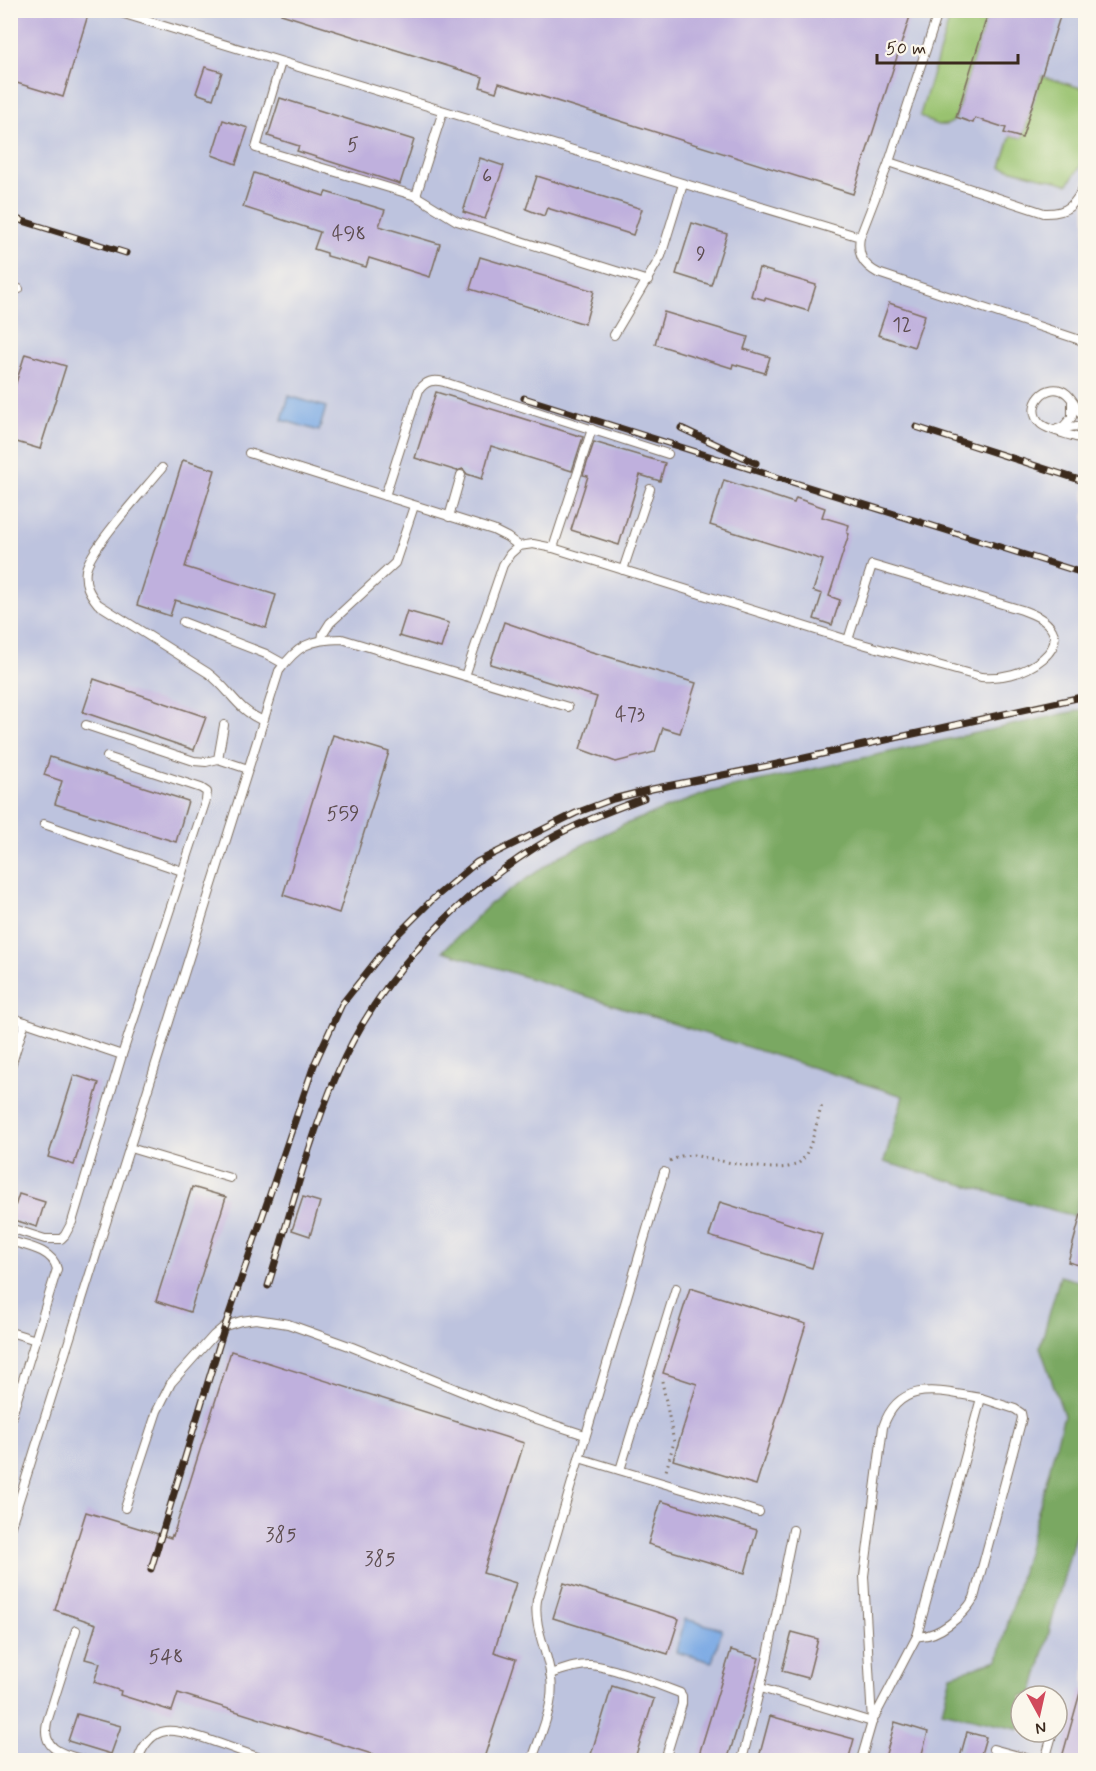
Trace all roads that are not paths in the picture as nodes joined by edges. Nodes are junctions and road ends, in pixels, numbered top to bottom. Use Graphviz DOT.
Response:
graph roads {
  1 [pos="111,10"];
  2 [pos="939,10"];
  3 [pos="281,62"];
  4 [pos="444,111"];
  5 [pos="889,162"];
  6 [pos="1086,183"];
  7 [pos="683,184"];
  8 [pos="416,196"];
  9 [pos="860,237"];
  10 [pos="648,281"];
  11 [pos="614,335"];
  12 [pos="1086,342"];
  13 [pos="1071,399"];
  14 [pos="1086,424"];
  15 [pos="592,429"];
  16 [pos="1054,429"];
  17 [pos="1086,440"];
  18 [pos="249,453"];
  19 [pos="668,454"];
  20 [pos="162,468"];
  21 [pos="461,475"];
  22 [pos="650,489"];
  23 [pos="384,496"];
  24 [pos="414,506"];
  25 [pos="449,517"];
  26 [pos="519,546"];
  27 [pos="554,548"];
  28 [pos="623,570"];
  29 [pos="183,622"];
  30 [pos="322,640"];
  31 [pos="848,640"];
  32 [pos="284,664"];
  33 [pos="465,676"];
  34 [pos="568,706"];
  35 [pos="263,721"];
  36 [pos="86,725"];
  37 [pos="224,725"];
  38 [pos="107,757"];
  39 [pos="218,759"];
  40 [pos="248,769"];
  41 [pos="44,824"];
  42 [pos="183,871"];
  43 [pos="10,1017"];
  44 [pos="25,1022"];
  45 [pos="122,1055"];
  46 [pos="10,1069"];
  47 [pos="130,1148"];
  48 [pos="664,1172"];
  49 [pos="230,1178"];
  50 [pos="10,1228"];
  51 [pos="10,1240"];
  52 [pos="676,1288"];
  53 [pos="10,1332"];
  54 [pos="36,1340"];
  55 [pos="981,1398"];
  56 [pos="10,1422"];
  57 [pos="585,1435"];
  58 [pos="579,1458"];
  59 [pos="620,1470"];
  60 [pos="125,1508"];
  61 [pos="759,1512"];
  62 [pos="10,1529"];
  63 [pos="793,1530"];
  64 [pos="76,1629"];
  65 [pos="917,1636"];
  66 [pos="550,1674"];
  67 [pos="760,1688"];
  68 [pos="872,1722"];
  69 [pos="1050,1744"];
  70 [pos="993,1749"];
  71 [pos="668,1753"];
  72 [pos="247,1758"];
  73 [pos="84,1761"];
  74 [pos="138,1761"];
  75 [pos="267,1761"];
  76 [pos="532,1761"];
  77 [pos="742,1761"];
  78 [pos="861,1761"];
  79 [pos="1033,1761"];
  80 [pos="1045,1761"];
  1 -- 3 [label="lane"];
  2 -- 5 [label="lane"];
  3 -- 4 [label="lane"];
  3 -- 8 [label="lane"];
  4 -- 7 [label="lane"];
  4 -- 8 [label="lane"];
  5 -- 6 [label="lane"];
  5 -- 9 [label="lane"];
  7 -- 9 [label="lane"];
  7 -- 10 [label="lane"];
  8 -- 10 [label="lane"];
  9 -- 12 [label="lane"];
  10 -- 11 [label="lane"];
  13 -- 14 [label="lane"];
  13 -- 16 [label="lane"];
  13 -- 16 [label="lane"];
  14 -- 16 [label="lane"];
  15 -- 19 [label="lane"];
  15 -- 23 [label="lane"];
  15 -- 27 [label="lane"];
  16 -- 17 [label="lane"];
  18 -- 23 [label="lane"];
  20 -- 35 [label="lane"];
  21 -- 25 [label="lane"];
  22 -- 28 [label="lane"];
  23 -- 24 [label="lane"];
  24 -- 25 [label="lane"];
  24 -- 30 [label="lane"];
  25 -- 26 [label="lane"];
  26 -- 27 [label="lane"];
  26 -- 33 [label="lane"];
  27 -- 28 [label="lane"];
  28 -- 31 [label="lane"];
  29 -- 32 [label="lane"];
  30 -- 32 [label="lane"];
  30 -- 33 [label="lane"];
  31 -- 31 [label="lane"];
  32 -- 35 [label="lane"];
  33 -- 34 [label="lane"];
  35 -- 40 [label="lane"];
  36 -- 39 [label="lane"];
  37 -- 39 [label="lane"];
  38 -- 42 [label="lane"];
  39 -- 40 [label="lane"];
  40 -- 47 [label="lane"];
  41 -- 42 [label="lane"];
  42 -- 45 [label="lane"];
  43 -- 44 [label="lane"];
  44 -- 45 [label="lane"];
  44 -- 46 [label="lane"];
  45 -- 50 [label="lane"];
  47 -- 49 [label="lane"];
  47 -- 62 [label="lane"];
  48 -- 57 [label="lane"];
  51 -- 54 [label="lane"];
  52 -- 59 [label="lane"];
  53 -- 54 [label="lane"];
  54 -- 56 [label="lane"];
  55 -- 65 [label="lane"];
  55 -- 65 [label="lane"];
  55 -- 68 [label="lane"];
  57 -- 58 [label="lane"];
  57 -- 60 [label="lane"];
  58 -- 59 [label="lane"];
  58 -- 66 [label="lane"];
  59 -- 61 [label="lane"];
  63 -- 67 [label="lane"];
  64 -- 73 [label="lane"];
  65 -- 68 [label="lane"];
  66 -- 71 [label="lane"];
  66 -- 76 [label="lane"];
  67 -- 68 [label="lane"];
  67 -- 77 [label="lane"];
  68 -- 78 [label="lane"];
  69 -- 80 [label="lane"];
  70 -- 79 [label="lane"];
  72 -- 74 [label="lane"];
  72 -- 75 [label="lane"];
}
